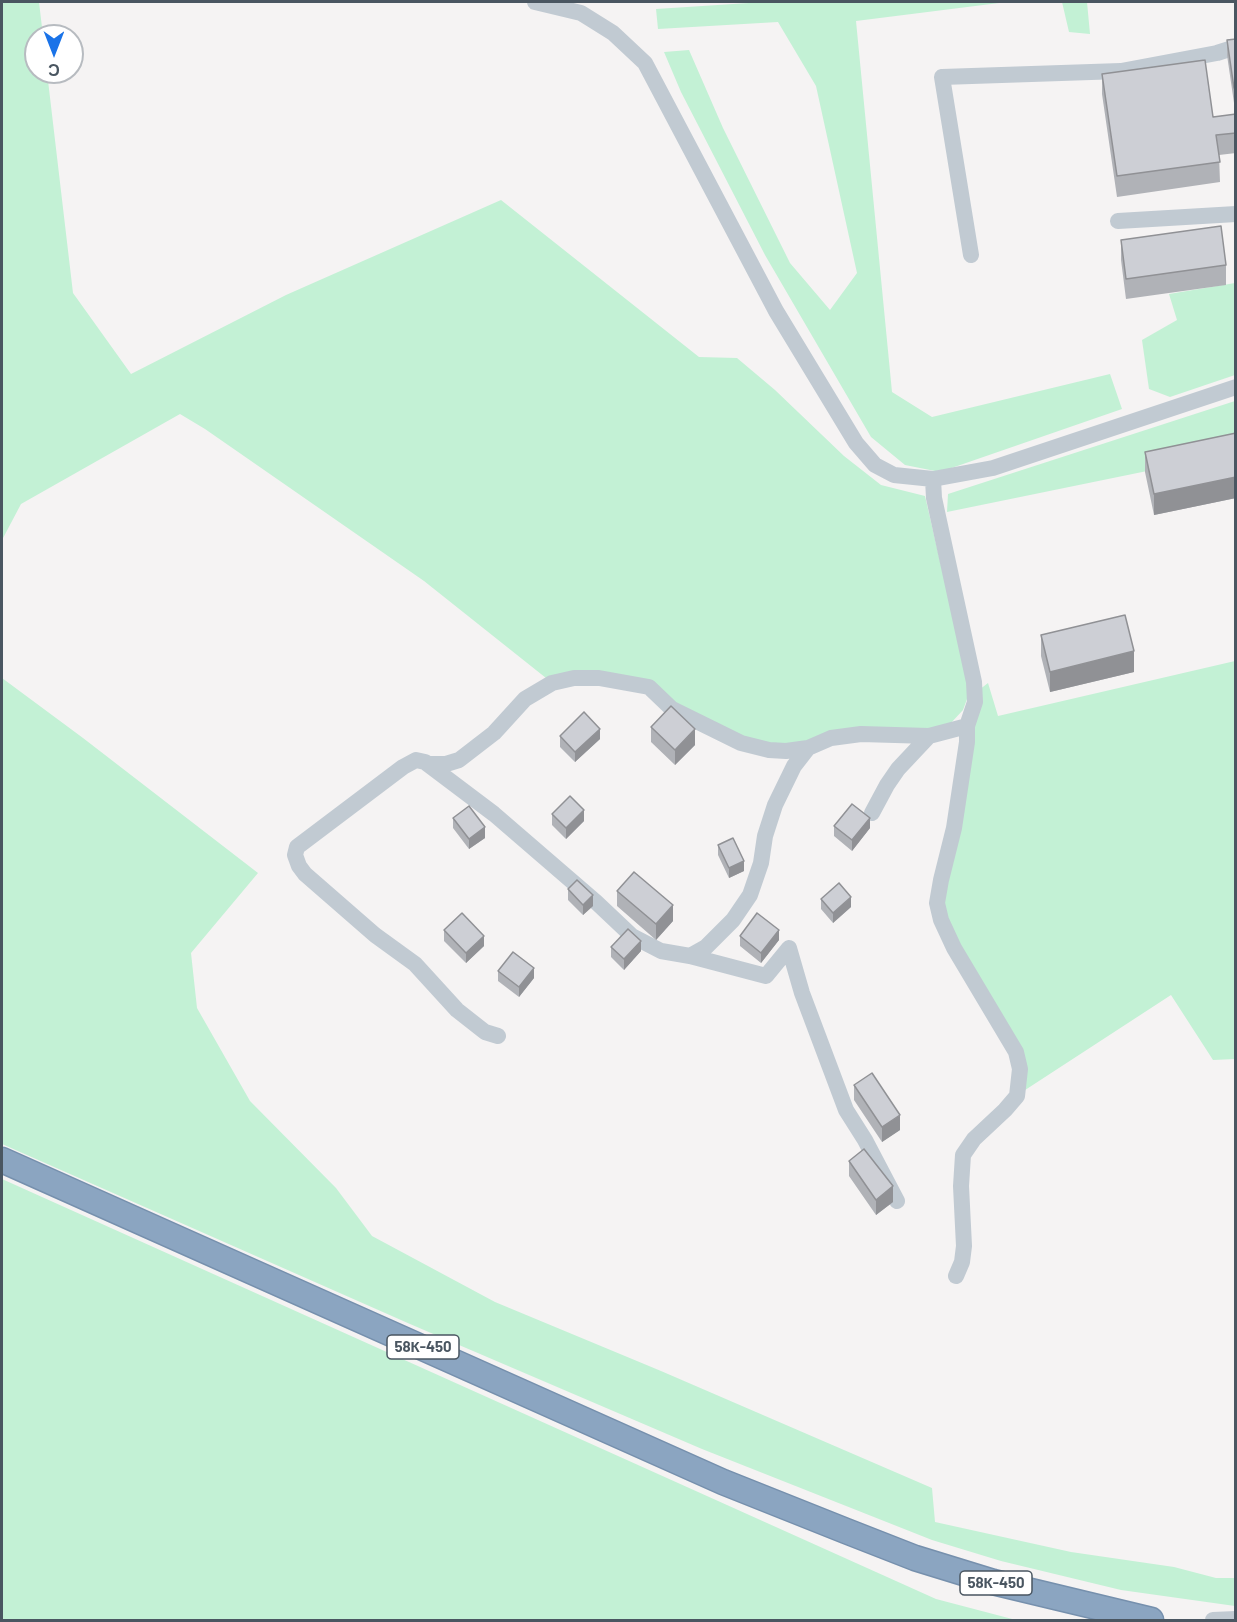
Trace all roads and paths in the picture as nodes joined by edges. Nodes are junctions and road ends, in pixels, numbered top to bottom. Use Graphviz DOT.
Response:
graph roads {
  1 [pos="535,2"];
  2 [pos="1236,47"];
  3 [pos="1236,214"];
  4 [pos="1118,221"];
  5 [pos="971,255"];
  6 [pos="1236,387"];
  7 [pos="933,479"];
  8 [pos="967,726"];
  9 [pos="929,736"];
  10 [pos="808,748"];
  11 [pos="428,764"];
  12 [pos="872,813"];
  13 [pos="690,956"];
  14 [pos="498,1036"];
  15 [pos="2,1160"];
  16 [pos="897,1201"];
  17 [pos="956,1276"];
  18 [pos="1236,1619"];
  19 [pos="1151,1620"];
  20 [pos="1213,1620"];
  1 -- 7 [label="street"];
  2 -- 5 [label="street"];
  3 -- 4 [label="street"];
  6 -- 7 [label="street"];
  7 -- 8 [label="street"];
  8 -- 9 [label="street"];
  8 -- 17 [label="street"];
  9 -- 10 [label="street"];
  9 -- 12 [label="street"];
  10 -- 11 [label="street"];
  10 -- 13 [label="street"];
  11 -- 13 [label="street"];
  11 -- 14 [label="street"];
  13 -- 16 [label="street"];
  15 -- 19 [label="highway, 58К-450"];
  18 -- 20 [label="street"];
}
